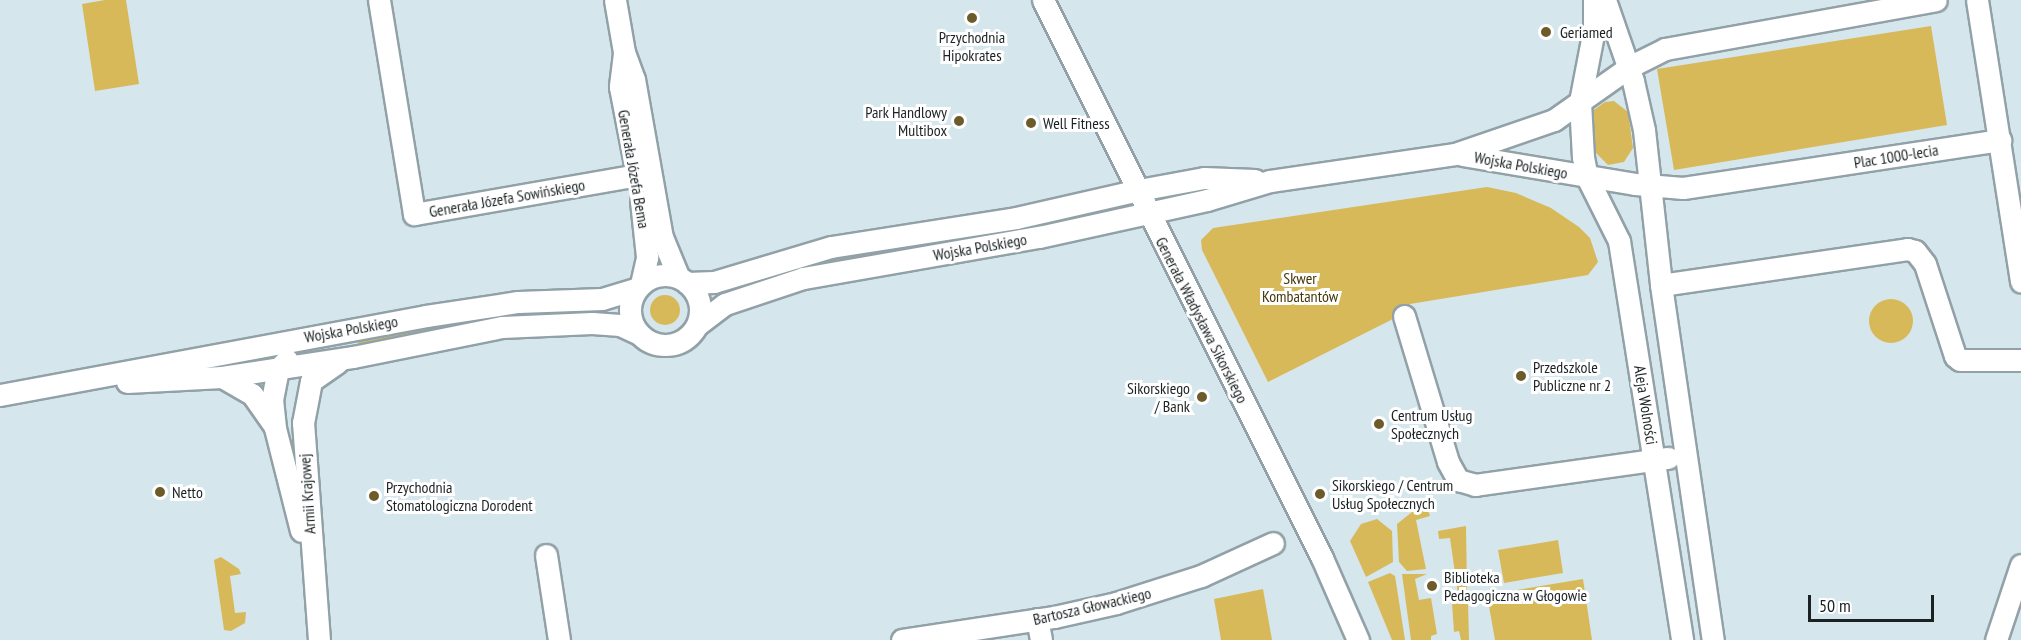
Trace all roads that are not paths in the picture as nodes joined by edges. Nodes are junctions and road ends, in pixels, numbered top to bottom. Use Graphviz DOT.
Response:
graph roads {
  1 [pos="379,0"];
  2 [pos="615,0"];
  3 [pos="1043,0"];
  4 [pos="1594,0"];
  5 [pos="1605,0"];
  6 [pos="1936,0"];
  7 [pos="1977,0"];
  8 [pos="624,52"];
  9 [pos="1629,67"];
  10 [pos="1581,102"];
  11 [pos="2000,140"];
  12 [pos="1455,154"];
  13 [pos="637,175"];
  14 [pos="1587,177"];
  15 [pos="1270,181"];
  16 [pos="1651,186"];
  17 [pos="1139,190"];
  18 [pos="1148,212"];
  19 [pos="683,281"];
  20 [pos="2021,282"];
  21 [pos="1661,285"];
  22 [pos="639,286"];
  23 [pos="1404,316"];
  24 [pos="697,325"];
  25 [pos="347,330"];
  26 [pos="637,333"];
  27 [pos="218,352"];
  28 [pos="353,357"];
  29 [pos="2021,360"];
  30 [pos="278,369"];
  31 [pos="222,377"];
  32 [pos="67,385"];
  33 [pos="0,395"];
  34 [pos="303,423"];
  35 [pos="275,428"];
  36 [pos="1684,456"];
  37 [pos="1655,459"];
  38 [pos="1273,543"];
  39 [pos="546,555"];
  40 [pos="2021,565"];
  41 [pos="311,566"];
  42 [pos="1037,619"];
  43 [pos="319,640"];
  44 [pos="559,640"];
  45 [pos="902,640"];
  46 [pos="1041,640"];
  47 [pos="1358,640"];
  48 [pos="1682,640"];
  49 [pos="1713,640"];
  50 [pos="1996,640"];
  1 -- 13 [label="street, Generała Józefa Sowińskiego"];
  2 -- 8 [label="street, Generała Józefa Bema"];
  3 -- 17 [label="street, Generała Władysława Sikorskiego"];
  4 -- 10 [label="street"];
  5 -- 9 [label="street"];
  6 -- 9 [label="street"];
  7 -- 11 [label="street"];
  8 -- 13 [label="street, Generała Józefa Bema"];
  8 -- 19 [label="street, Generała Józefa Bema"];
  9 -- 10 [label="street, Wojska Polskiego"];
  9 -- 16 [label="street, Aleja Wolności"];
  10 -- 12 [label="street, Wojska Polskiego"];
  10 -- 14 [label="street, Aleja Wolności"];
  11 -- 16 [label="street, Plac 1000-lecia"];
  11 -- 20 [label="street"];
  12 -- 14 [label="street, Wojska Polskiego"];
  12 -- 15 [label="street, Wojska Polskiego"];
  13 -- 22 [label="street, Generała Józefa Bema"];
  14 -- 16 [label="street, Plac 1000-lecia"];
  14 -- 37 [label="street, Aleja Wolności"];
  15 -- 17 [label="street, Wojska Polskiego"];
  15 -- 18 [label="street, Wojska Polskiego"];
  16 -- 21 [label="street, Aleja Wolności"];
  17 -- 18 [label="street, Generała Władysława Sikorskiego"];
  17 -- 19 [label="street, Wojska Polskiego"];
  18 -- 24 [label="street, Wojska Polskiego"];
  18 -- 47 [label="street, Generała Władysława Sikorskiego"];
  19 -- 22 [label="street"];
  19 -- 24 [label="street"];
  21 -- 29 [label="street"];
  21 -- 36 [label="street, Aleja Wolności"];
  22 -- 25 [label="street, Wojska Polskiego"];
  22 -- 26 [label="street"];
  23 -- 37 [label="street"];
  24 -- 26 [label="street"];
  25 -- 27 [label="street, Wojska Polskiego"];
  25 -- 30 [label="street"];
  26 -- 28 [label="street, Wojska Polskiego"];
  27 -- 30 [label="street"];
  27 -- 32 [label="street, Wojska Polskiego"];
  28 -- 30 [label="street, Wojska Polskiego"];
  28 -- 34 [label="street, Armii Krajowej"];
  30 -- 31 [label="street, Wojska Polskiego"];
  30 -- 34 [label="street, Armii Krajowej"];
  30 -- 35 [label="street, Armii Krajowej"];
  31 -- 32 [label="street, Wojska Polskiego"];
  31 -- 35 [label="street, Armii Krajowej"];
  32 -- 33 [label="street, Wojska Polskiego"];
  34 -- 41 [label="street, Armii Krajowej"];
  35 -- 41 [label="street, Armii Krajowej"];
  36 -- 37 [label="street"];
  36 -- 49 [label="street, Aleja Wolności"];
  37 -- 48 [label="street, Aleja Wolności"];
  38 -- 42 [label="street, Bartosza Głowackiego"];
  39 -- 44 [label="street"];
  40 -- 50 [label="street"];
  41 -- 43 [label="street, Armii Krajowej"];
  42 -- 45 [label="street, Bartosza Głowackiego"];
  42 -- 46 [label="street"];
}
